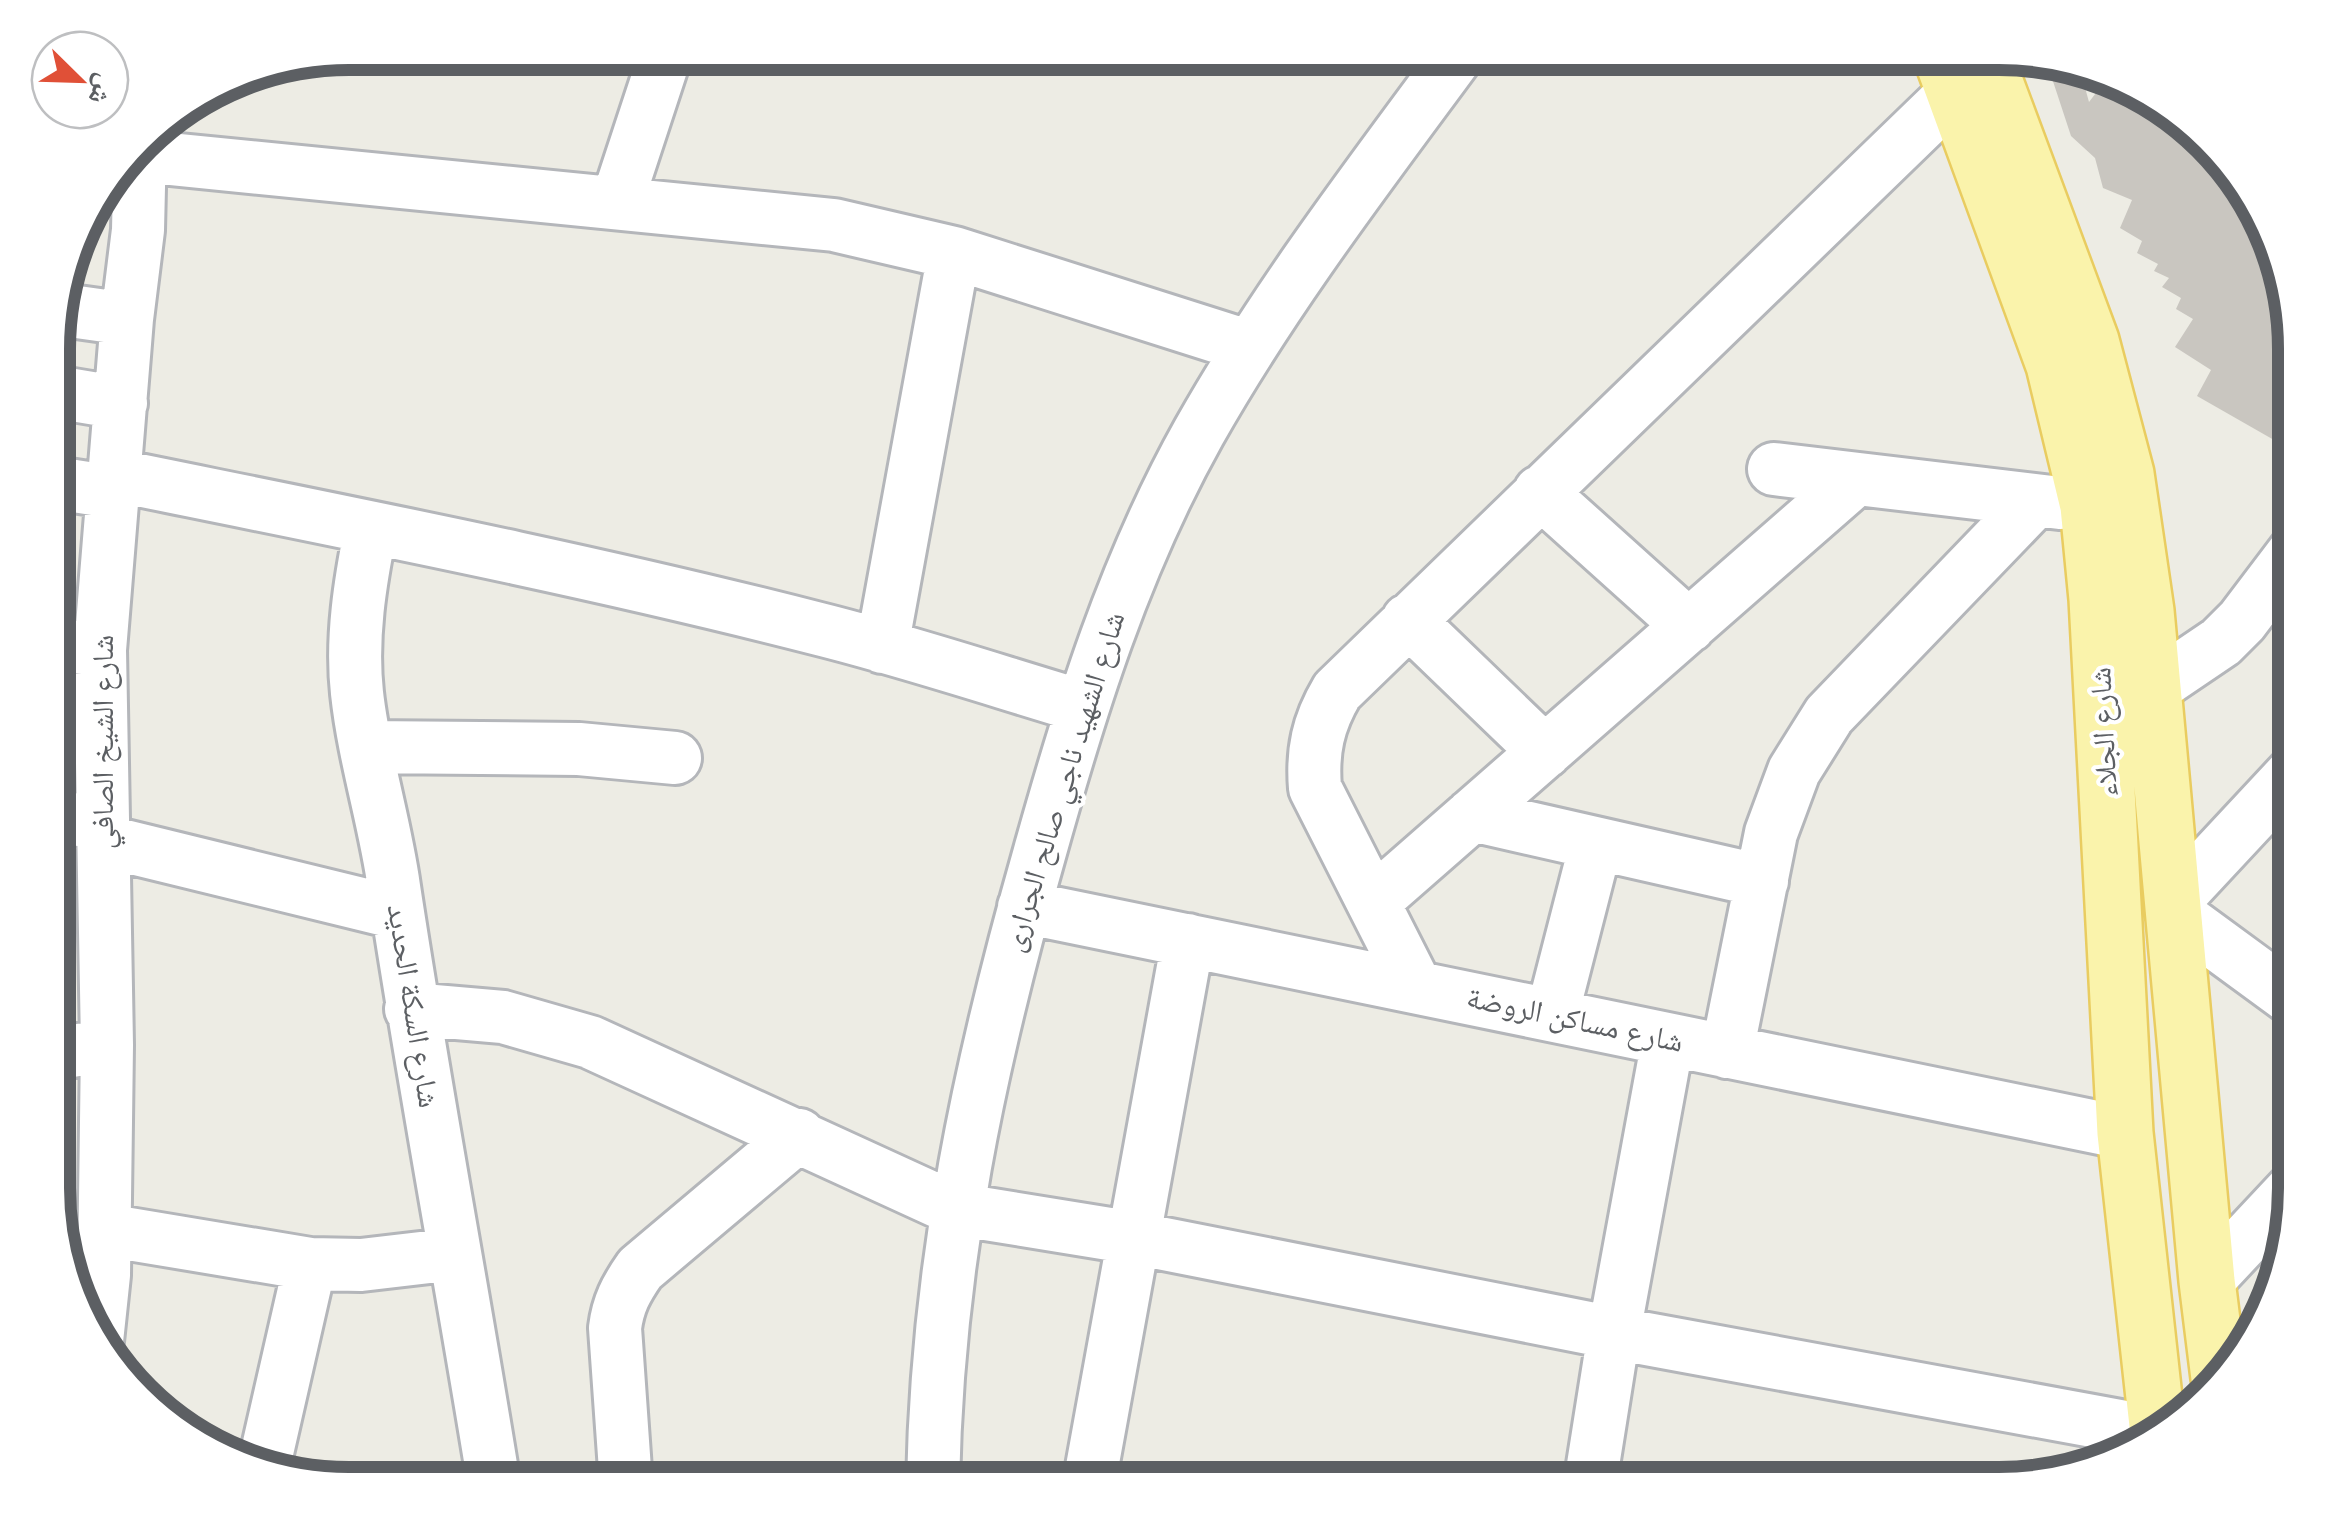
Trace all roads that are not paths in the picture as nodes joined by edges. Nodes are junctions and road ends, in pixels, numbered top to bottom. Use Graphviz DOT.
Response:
graph roads {
  1 [pos="660,70"];
  2 [pos="1447,70"];
  3 [pos="1955,70"];
  4 [pos="1960,70"];
  5 [pos="1961,70"];
  6 [pos="153,151"];
  7 [pos="140,164"];
  8 [pos="617,202"];
  9 [pos="954,253"];
  10 [pos="72,311"];
  11 [pos="127,319"];
  12 [pos="1250,347"];
  13 [pos="70,395"];
  14 [pos="120,403"];
  15 [pos="1774,469"];
  16 [pos="1856,479"];
  17 [pos="70,483"];
  18 [pos="114,483"];
  19 [pos="1540,492"];
  20 [pos="2062,504"];
  21 [pos="371,528"];
  22 [pos="2277,575"];
  23 [pos="1408,620"];
  24 [pos="1689,626"];
  25 [pos="78,647"];
  26 [pos="882,647"];
  27 [pos="2153,688"];
  28 [pos="1081,706"];
  29 [pos="366,747"];
  30 [pos="1545,752"];
  31 [pos="675,758"];
  32 [pos="2277,791"];
  33 [pos="1472,815"];
  34 [pos="87,827"];
  35 [pos="1596,844"];
  36 [pos="1762,881"];
  37 [pos="1373,902"];
  38 [pos="1024,907"];
  39 [pos="2174,908"];
  40 [pos="398,913"];
  41 [pos="1188,940"];
  42 [pos="2277,986"];
  43 [pos="1416,987"];
  44 [pos="411,1010"];
  45 [pos="1552,1016"];
  46 [pos="1668,1040"];
  47 [pos="108,1045"];
  48 [pos="70,1051"];
  49 [pos="1727,1052"];
  50 [pos="799,1134"];
  51 [pos="2126,1139"];
  52 [pos="2194,1142"];
  53 [pos="2277,1203"];
  54 [pos="956,1209"];
  55 [pos="1134,1238"];
  56 [pos="456,1254"];
  57 [pos="94,1260"];
  58 [pos="310,1264"];
  59 [pos="2140,1265"];
  60 [pos="2206,1268"];
  61 [pos="96,1304"];
  62 [pos="1614,1333"];
  63 [pos="2217,1361"];
  64 [pos="2156,1418"];
  65 [pos="2139,1429"];
  66 [pos="267,1454"];
  67 [pos="1593,1466"];
  68 [pos="487,1467"];
  69 [pos="625,1467"];
  70 [pos="934,1467"];
  71 [pos="1092,1467"];
  1 -- 8 [label="street"];
  2 -- 12 [label="street, شارع الشهيد ناجي صالح الجرارى"];
  3 -- 19 [label="street"];
  4 -- 20 [label="main road, شارع الجلاء"];
  5 -- 27 [label="main road, شارع الجلاء"];
  6 -- 8 [label="street"];
  7 -- 11 [label="street, شارع الشيخ الصافي"];
  8 -- 9 [label="street"];
  9 -- 12 [label="street"];
  9 -- 26 [label="street"];
  10 -- 11 [label="street"];
  11 -- 14 [label="street, شارع الشيخ الصافي"];
  12 -- 28 [label="street, شارع الشهيد ناجي صالح الجرارى"];
  13 -- 14 [label="street"];
  14 -- 18 [label="street, شارع الشيخ الصافي"];
  15 -- 16 [label="street"];
  16 -- 20 [label="street"];
  16 -- 24 [label="street"];
  17 -- 18 [label="street"];
  18 -- 21 [label="street"];
  18 -- 25 [label="street, شارع الشيخ الصافي"];
  19 -- 23 [label="street"];
  19 -- 24 [label="street"];
  20 -- 36 [label="street"];
  20 -- 51 [label="main road, شارع الجلاء"];
  21 -- 26 [label="street"];
  21 -- 29 [label="street, شارع السكة الحديد"];
  22 -- 27 [label="street"];
  23 -- 30 [label="street"];
  23 -- 37 [label="street"];
  24 -- 30 [label="street"];
  25 -- 34 [label="street, شارع الشيخ الصافي"];
  26 -- 28 [label="street"];
  27 -- 39 [label="main road, شارع الجلاء"];
  28 -- 38 [label="street, شارع الشهيد ناجي صالح الجرارى"];
  29 -- 31 [label="street"];
  29 -- 40 [label="street, شارع السكة الحديد"];
  30 -- 33 [label="street"];
  32 -- 39 [label="street"];
  33 -- 35 [label="street"];
  33 -- 37 [label="street"];
  34 -- 40 [label="street"];
  34 -- 47 [label="street, شارع الشيخ الصافي"];
  35 -- 36 [label="street"];
  35 -- 45 [label="street"];
  36 -- 49 [label="street"];
  37 -- 43 [label="street"];
  38 -- 41 [label="street, شارع مساكن الروضة"];
  38 -- 54 [label="street, شارع الشهيد ناجي صالح الجرارى"];
  39 -- 42 [label="street"];
  39 -- 52 [label="main road, شارع الجلاء"];
  40 -- 44 [label="street, شارع السكة الحديد"];
  41 -- 43 [label="street, شارع مساكن الروضة"];
  41 -- 55 [label="street"];
  43 -- 45 [label="street, شارع مساكن الروضة"];
  44 -- 50 [label="street"];
  44 -- 56 [label="street, شارع السكة الحديد"];
  45 -- 46 [label="street, شارع مساكن الروضة"];
  46 -- 49 [label="street, شارع مساكن الروضة"];
  46 -- 62 [label="street"];
  47 -- 48 [label="street"];
  47 -- 57 [label="street, شارع الشيخ الصافي"];
  49 -- 51 [label="street, شارع مساكن الروضة"];
  50 -- 54 [label="street"];
  50 -- 69 [label="street"];
  51 -- 52 [label="main road"];
  51 -- 59 [label="main road, شارع الجلاء"];
  52 -- 60 [label="main road, شارع الجلاء"];
  53 -- 60 [label="street"];
  54 -- 55 [label="street"];
  54 -- 70 [label="street, شارع الشهيد ناجي صالح الجرارى"];
  55 -- 62 [label="street"];
  55 -- 71 [label="street"];
  56 -- 58 [label="street"];
  56 -- 68 [label="street, شارع السكة الحديد"];
  57 -- 58 [label="street"];
  57 -- 61 [label="street, شارع الشيخ الصافي"];
  58 -- 66 [label="street"];
  59 -- 60 [label="main road"];
  59 -- 64 [label="main road, شارع الجلاء"];
  60 -- 63 [label="main road, شارع الجلاء"];
  62 -- 65 [label="street"];
  62 -- 67 [label="street"];
}
